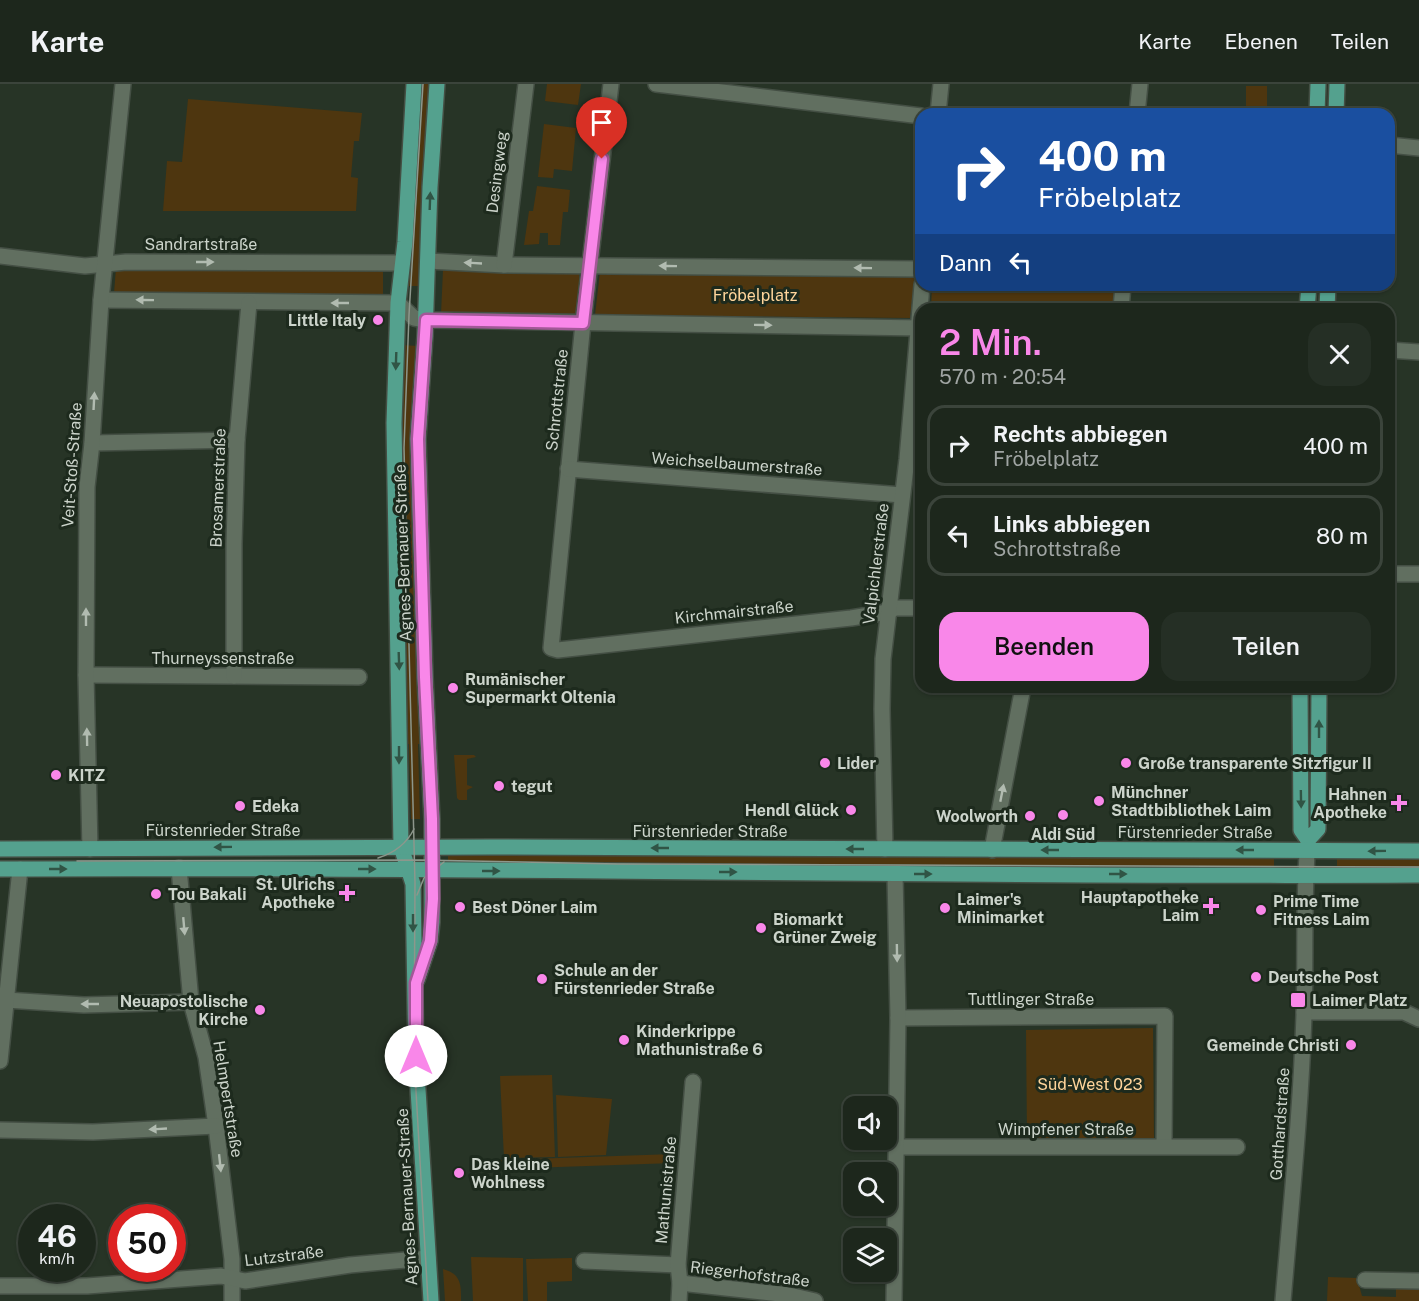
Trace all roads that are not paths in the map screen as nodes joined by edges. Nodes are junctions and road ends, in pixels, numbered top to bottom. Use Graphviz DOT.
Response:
graph roads {
  1 [pos="123,84"];
  2 [pos="414,84"];
  3 [pos="437,84"];
  4 [pos="526,84"];
  5 [pos="611,84"];
  6 [pos="656,84"];
  7 [pos="941,84"];
  8 [pos="1140,84"];
  9 [pos="1318,84"];
  10 [pos="1337,84"];
  11 [pos="939,108"];
  12 [pos="1138,108"];
  13 [pos="1317,108"];
  14 [pos="1336,108"];
  15 [pos="915,115"];
  16 [pos="1395,146"];
  17 [pos="1419,148"];
  18 [pos="0,256"];
  19 [pos="428,261"];
  20 [pos="402,262"];
  21 [pos="105,264"];
  22 [pos="504,265"];
  23 [pos="590,265"];
  24 [pos="915,269"];
  25 [pos="101,300"];
  26 [pos="249,303"];
  27 [pos="398,303"];
  28 [pos="426,320"];
  29 [pos="583,323"];
  30 [pos="915,327"];
  31 [pos="1395,350"];
  32 [pos="1419,352"];
  33 [pos="915,438"];
  34 [pos="237,440"];
  35 [pos="92,443"];
  36 [pos="914,460"];
  37 [pos="568,469"];
  38 [pos="902,495"];
  39 [pos="1395,574"];
  40 [pos="1419,574"];
  41 [pos="915,608"];
  42 [pos="888,612"];
  43 [pos="551,648"];
  44 [pos="86,675"];
  45 [pos="234,676"];
  46 [pos="359,677"];
  47 [pos="1022,693"];
  48 [pos="1300,693"];
  49 [pos="1320,693"];
  50 [pos="1308,846"];
  51 [pos="401,847"];
  52 [pos="432,848"];
  53 [pos="0,849"];
  54 [pos="90,849"];
  55 [pos="885,849"];
  56 [pos="992,850"];
  57 [pos="1419,851"];
  58 [pos="179,868"];
  59 [pos="0,869"];
  60 [pos="20,869"];
  61 [pos="410,869"];
  62 [pos="432,870"];
  63 [pos="896,874"];
  64 [pos="1419,875"];
  65 [pos="1305,876"];
  66 [pos="416,983"];
  67 [pos="6,1000"];
  68 [pos="190,1002"];
  69 [pos="1304,1012"];
  70 [pos="898,1018"];
  71 [pos="1419,1018"];
  72 [pos="0,1061"];
  73 [pos="693,1082"];
  74 [pos="216,1126"];
  75 [pos="0,1130"];
  76 [pos="1164,1146"];
  77 [pos="897,1147"];
  78 [pos="1236,1147"];
  79 [pos="897,1150"];
  80 [pos="428,1258"];
  81 [pos="584,1261"];
  82 [pos="678,1265"];
  83 [pos="231,1279"];
  84 [pos="1365,1280"];
  85 [pos="1419,1281"];
  86 [pos="680,1283"];
  87 [pos="0,1286"];
  88 [pos="88,1293"];
  89 [pos="232,1301"];
  90 [pos="431,1301"];
  91 [pos="679,1301"];
  92 [pos="815,1301"];
  93 [pos="894,1301"];
  94 [pos="1283,1301"];
  1 -- 21 [label="street, Veit-Stoß-Straße"];
  2 -- 20 [label="main road, Agnes-Bernauer-Straße"];
  19 -- 3 [label="main road, Agnes-Bernauer-Straße, one-way"];
  4 -- 22 [label="street, Desingweg"];
  5 -- 23 [label="street, Schrottstraße"];
  6 -- 15 [label="street"];
  7 -- 11 [label="street"];
  8 -- 12 [label="street"];
  9 -- 13 [label="main road"];
  10 -- 14 [label="main road"];
  16 -- 17 [label="street"];
  18 -- 21 [label="street, Sandrartstraße"];
  22 -- 19 [label="street, one-way"];
  19 -- 28 [label="main road, Agnes-Bernauer-Straße"];
  21 -- 20 [label="street, Sandrartstraße, one-way"];
  20 -- 27 [label="main road, Agnes-Bernauer-Straße"];
  21 -- 25 [label="street, Veit-Stoß-Straße"];
  22 -- 23 [label="street"];
  24 -- 23 [label="street, one-way"];
  23 -- 29 [label="street, Schrottstraße"];
  26 -- 25 [label="street, one-way"];
  35 -- 25 [label="street, Veit-Stoß-Straße, one-way"];
  27 -- 26 [label="street, one-way"];
  26 -- 34 [label="street, Brosamerstraße"];
  27 -- 28 [label="street"];
  27 -- 51 [label="main road, Agnes-Bernauer-Straße, one-way"];
  28 -- 29 [label="street"];
  28 -- 52 [label="main road, Agnes-Bernauer-Straße"];
  29 -- 30 [label="street, one-way"];
  29 -- 37 [label="street, Schrottstraße"];
  31 -- 32 [label="street"];
  33 -- 36 [label="street, Valpichlerstraße"];
  34 -- 35 [label="street"];
  34 -- 45 [label="street, Brosamerstraße"];
  44 -- 35 [label="street, Veit-Stoß-Straße, one-way"];
  36 -- 38 [label="street, Valpichlerstraße"];
  37 -- 38 [label="street, Weichselbaumerstraße"];
  37 -- 43 [label="street, Schrottstraße"];
  38 -- 42 [label="street, Valpichlerstraße"];
  39 -- 40 [label="street"];
  41 -- 42 [label="street, Kirchmairstraße"];
  42 -- 43 [label="street, Kirchmairstraße"];
  42 -- 55 [label="street, Valpichlerstraße"];
  44 -- 45 [label="street, Thurneyssenstraße"];
  54 -- 44 [label="street, Veit-Stoß-Straße, one-way"];
  45 -- 46 [label="street, Thurneyssenstraße"];
  56 -- 47 [label="street, one-way"];
  48 -- 50 [label="main road, Gotthardstraße, one-way"];
  50 -- 49 [label="main road, Gotthardstraße, one-way"];
  50 -- 56 [label="main road, Fürstenrieder Straße, one-way"];
  57 -- 50 [label="main road, Fürstenrieder Straße, one-way"];
  50 -- 65 [label="street, Gotthardstraße"];
  51 -- 52 [label="main road, Fürstenrieder Straße"];
  51 -- 54 [label="main road, Fürstenrieder Straße, one-way"];
  51 -- 61 [label="main road, Agnes-Bernauer-Straße"];
  55 -- 52 [label="main road, Fürstenrieder Straße, one-way"];
  52 -- 62 [label="main road, Agnes-Bernauer-Straße"];
  53 -- 54 [label="main road, Fürstenrieder Straße"];
  55 -- 56 [label="main road, Fürstenrieder Straße"];
  60 -- 58 [label="main road, one-way"];
  58 -- 61 [label="main road, one-way"];
  58 -- 68 [label="street, Helmpertstraße, one-way"];
  59 -- 60 [label="main road"];
  60 -- 67 [label="street"];
  61 -- 62 [label="main road"];
  61 -- 66 [label="main road, Agnes-Bernauer-Straße, one-way"];
  62 -- 63 [label="main road, one-way"];
  62 -- 66 [label="main road, Agnes-Bernauer-Straße"];
  63 -- 65 [label="main road, one-way"];
  63 -- 70 [label="street, one-way"];
  64 -- 65 [label="main road"];
  65 -- 69 [label="street, Gotthardstraße"];
  66 -- 80 [label="main road, Agnes-Bernauer-Straße"];
  68 -- 67 [label="street, one-way"];
  67 -- 72 [label="street"];
  68 -- 74 [label="street, Helmpertstraße"];
  69 -- 71 [label="street"];
  69 -- 94 [label="street, Gotthardstraße"];
  70 -- 76 [label="street, Tuttlinger Straße"];
  70 -- 77 [label="street"];
  73 -- 82 [label="street, Mathunistraße"];
  74 -- 75 [label="street, one-way"];
  74 -- 83 [label="street, Helmpertstraße, one-way"];
  76 -- 77 [label="street, Wimpfener Straße"];
  76 -- 78 [label="street, Wimpfener Straße"];
  79 -- 93 [label="street"];
  80 -- 83 [label="street, Lutzstraße"];
  80 -- 90 [label="main road, Agnes-Bernauer-Straße"];
  81 -- 82 [label="street"];
  82 -- 86 [label="street, Mathunistraße"];
  83 -- 88 [label="street, Lutzstraße"];
  83 -- 89 [label="street, Helmpertstraße"];
  84 -- 85 [label="street"];
  86 -- 91 [label="street, Mathunistraße"];
  86 -- 92 [label="street, Riegerhofstraße"];
  87 -- 88 [label="street, Lutzstraße"];
}
